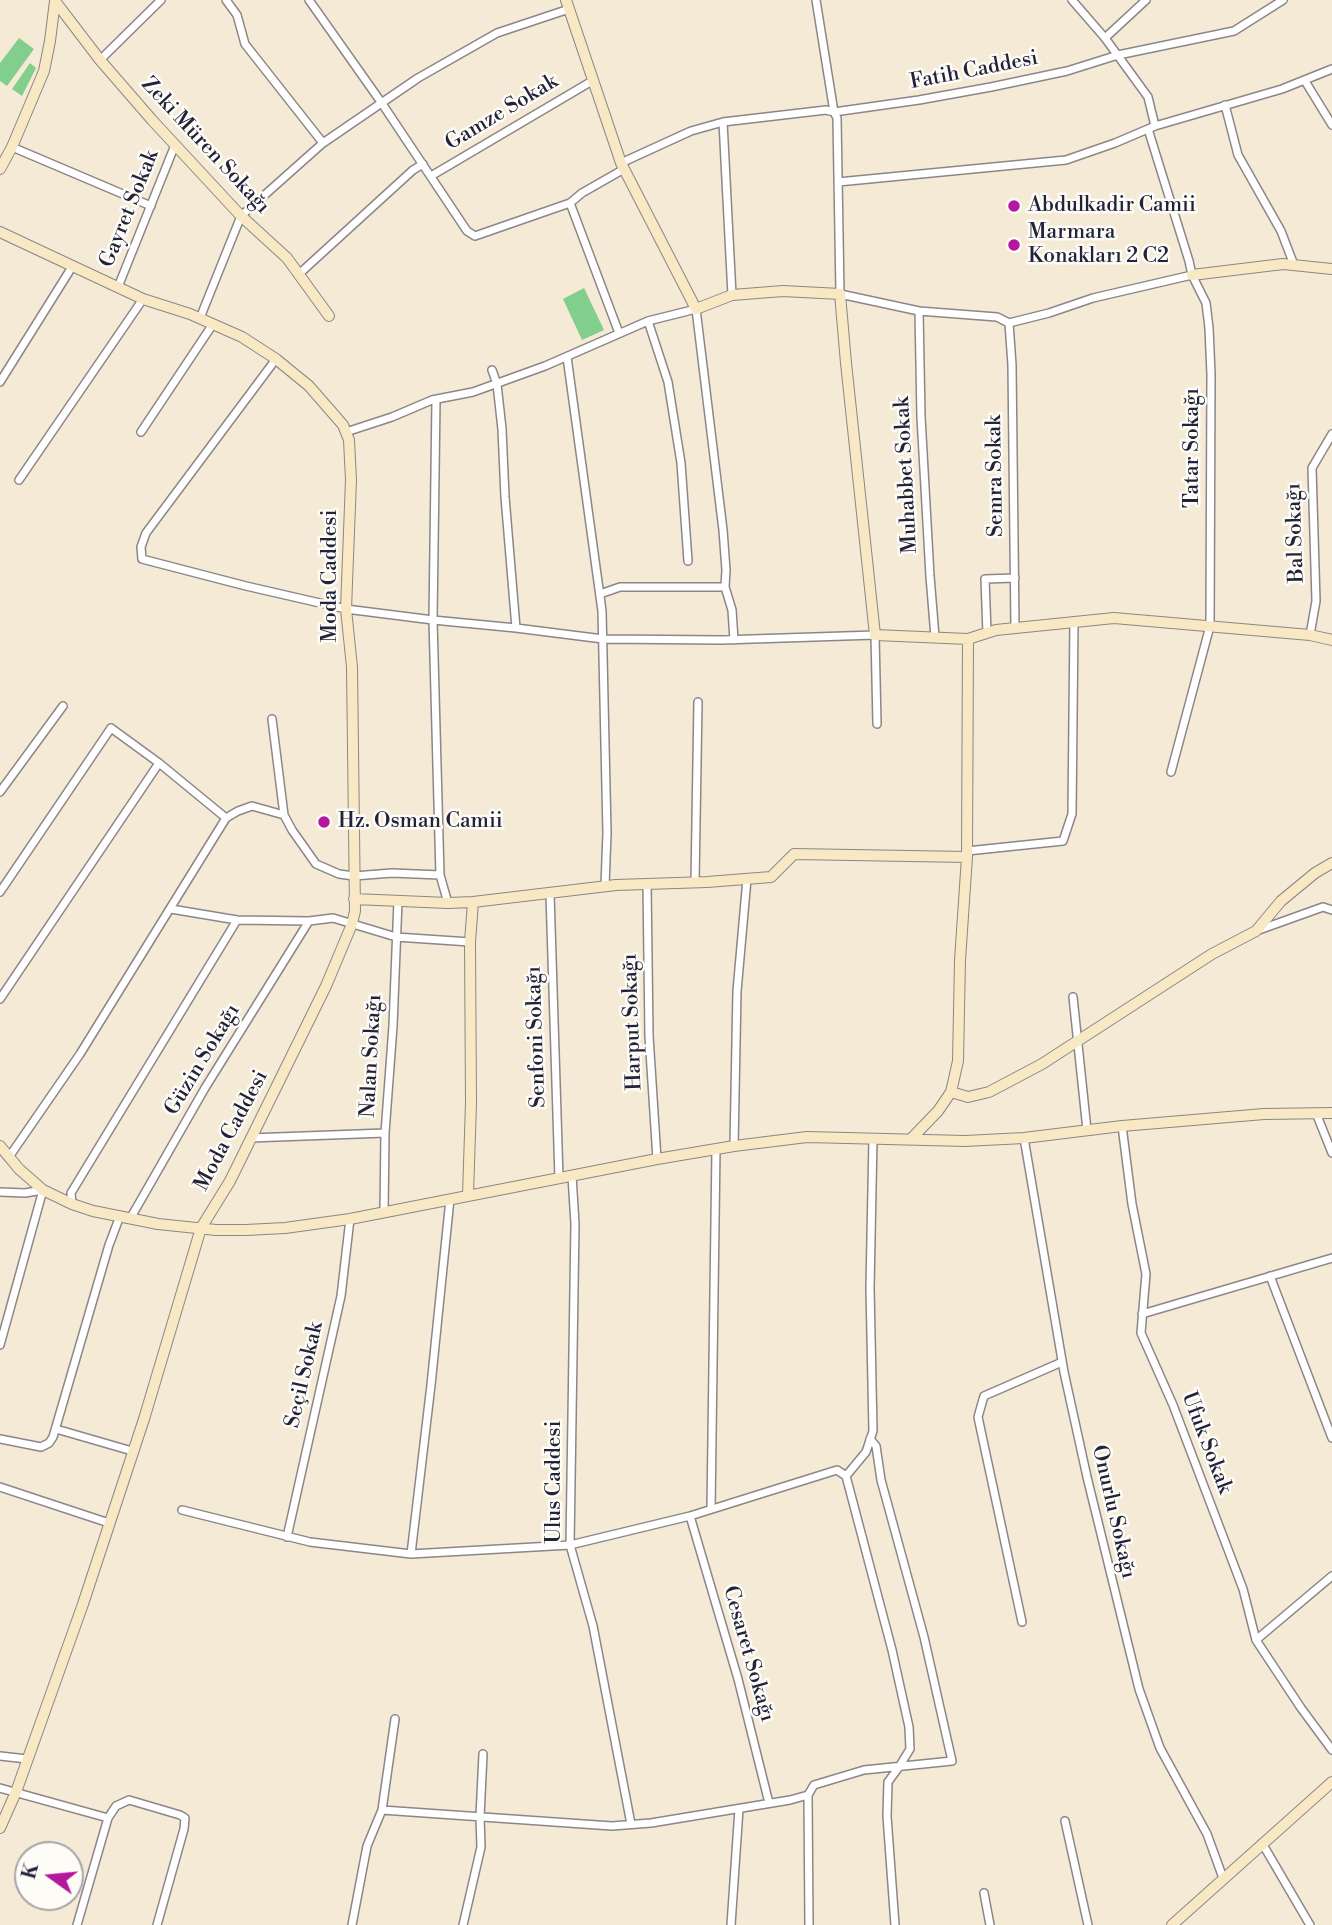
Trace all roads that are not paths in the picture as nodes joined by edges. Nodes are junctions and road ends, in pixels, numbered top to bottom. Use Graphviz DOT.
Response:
graph roads {
  1 [pos="161,0"];
  2 [pos="226,0"];
  3 [pos="309,0"];
  4 [pos="816,0"];
  5 [pos="1072,0"];
  6 [pos="1146,0"];
  7 [pos="1283,0"];
  8 [pos="55,1"];
  9 [pos="568,4"];
  10 [pos="1105,38"];
  11 [pos="1118,55"];
  12 [pos="100,60"];
  13 [pos="1332,69"];
  14 [pos="592,81"];
  15 [pos="1305,81"];
  16 [pos="381,102"];
  17 [pos="1225,106"];
  18 [pos="834,112"];
  19 [pos="723,121"];
  20 [pos="1332,125"];
  21 [pos="1151,127"];
  22 [pos="323,143"];
  23 [pos="176,145"];
  24 [pos="12,147"];
  25 [pos="424,164"];
  26 [pos="623,166"];
  27 [pos="0,169"];
  28 [pos="431,176"];
  29 [pos="838,182"];
  30 [pos="570,203"];
  31 [pos="150,206"];
  32 [pos="241,216"];
  33 [pos="0,232"];
  34 [pos="1294,265"];
  35 [pos="72,267"];
  36 [pos="1332,269"];
  37 [pos="299,274"];
  38 [pos="1192,275"];
  39 [pos="118,287"];
  40 [pos="840,294"];
  41 [pos="732,295"];
  42 [pos="143,299"];
  43 [pos="696,309"];
  44 [pos="919,311"];
  45 [pos="329,316"];
  46 [pos="200,318"];
  47 [pos="648,321"];
  48 [pos="1009,323"];
  49 [pos="213,324"];
  50 [pos="619,333"];
  51 [pos="567,357"];
  52 [pos="276,359"];
  53 [pos="492,370"];
  54 [pos="0,382"];
  55 [pos="497,384"];
  56 [pos="436,400"];
  57 [pos="141,432"];
  58 [pos="346,432"];
  59 [pos="1332,434"];
  60 [pos="19,480"];
  61 [pos="688,561"];
  62 [pos="1015,578"];
  63 [pos="725,587"];
  64 [pos="600,594"];
  65 [pos="346,609"];
  66 [pos="433,620"];
  67 [pos="1074,621"];
  68 [pos="1210,626"];
  69 [pos="516,628"];
  70 [pos="1015,628"];
  71 [pos="987,633"];
  72 [pos="875,635"];
  73 [pos="1310,635"];
  74 [pos="935,637"];
  75 [pos="603,639"];
  76 [pos="968,639"];
  77 [pos="734,640"];
  78 [pos="1332,640"];
  79 [pos="698,702"];
  80 [pos="63,706"];
  81 [pos="272,719"];
  82 [pos="877,724"];
  83 [pos="159,763"];
  84 [pos="1171,772"];
  85 [pos="0,792"];
  86 [pos="284,815"];
  87 [pos="226,818"];
  88 [pos="967,854"];
  89 [pos="1332,863"];
  90 [pos="440,875"];
  91 [pos="354,876"];
  92 [pos="747,879"];
  93 [pos="695,882"];
  94 [pos="647,883"];
  95 [pos="606,886"];
  96 [pos="0,892"];
  97 [pos="550,894"];
  98 [pos="354,899"];
  99 [pos="398,901"];
  100 [pos="473,902"];
  101 [pos="448,903"];
  102 [pos="171,909"];
  103 [pos="1332,910"];
  104 [pos="237,920"];
  105 [pos="309,920"];
  106 [pos="352,924"];
  107 [pos="1256,931"];
  108 [pos="396,937"];
  109 [pos="470,942"];
  110 [pos="1073,997"];
  111 [pos="0,999"];
  112 [pos="1077,1042"];
  113 [pos="951,1092"];
  114 [pos="1332,1113"];
  115 [pos="1316,1114"];
  116 [pos="1122,1126"];
  117 [pos="1087,1130"];
  118 [pos="385,1133"];
  119 [pos="250,1138"];
  120 [pos="873,1138"];
  121 [pos="1024,1138"];
  122 [pos="911,1139"];
  123 [pos="0,1146"];
  124 [pos="734,1146"];
  125 [pos="716,1149"];
  126 [pos="1332,1153"];
  127 [pos="9,1157"];
  128 [pos="657,1159"];
  129 [pos="572,1176"];
  130 [pos="559,1178"];
  131 [pos="43,1190"];
  132 [pos="0,1192"];
  133 [pos="468,1195"];
  134 [pos="450,1199"];
  135 [pos="72,1204"];
  136 [pos="384,1213"];
  137 [pos="125,1217"];
  138 [pos="351,1219"];
  139 [pos="201,1228"];
  140 [pos="1332,1258"];
  141 [pos="1269,1276"];
  142 [pos="1142,1314"];
  143 [pos="0,1345"];
  144 [pos="1062,1362"];
  145 [pos="56,1429"];
  146 [pos="1332,1438"];
  147 [pos="0,1439"];
  148 [pos="870,1439"];
  149 [pos="132,1451"];
  150 [pos="846,1476"];
  151 [pos="0,1489"];
  152 [pos="711,1509"];
  153 [pos="182,1510"];
  154 [pos="690,1516"];
  155 [pos="109,1523"];
  156 [pos="287,1537"];
  157 [pos="570,1545"];
  158 [pos="411,1554"];
  159 [pos="1332,1576"];
  160 [pos="1022,1622"];
  161 [pos="1256,1640"];
  162 [pos="395,1719"];
  163 [pos="1332,1750"];
  164 [pos="483,1754"];
  165 [pos="0,1756"];
  166 [pos="27,1759"];
  167 [pos="899,1768"];
  168 [pos="1332,1782"];
  169 [pos="0,1788"];
  170 [pos="16,1792"];
  171 [pos="808,1795"];
  172 [pos="769,1803"];
  173 [pos="738,1809"];
  174 [pos="382,1810"];
  175 [pos="480,1817"];
  176 [pos="108,1818"];
  177 [pos="1065,1821"];
  178 [pos="631,1824"];
  179 [pos="0,1828"];
  180 [pos="1262,1843"];
  181 [pos="1223,1878"];
  182 [pos="984,1893"];
  183 [pos="77,1925"];
  184 [pos="157,1925"];
  185 [pos="352,1925"];
  186 [pos="463,1925"];
  187 [pos="731,1925"];
  188 [pos="809,1925"];
  189 [pos="895,1925"];
  190 [pos="990,1925"];
  191 [pos="1088,1925"];
  192 [pos="1172,1925"];
  193 [pos="1310,1925"];
  1 -- 12 [label="street"];
  2 -- 22 [label="street"];
  3 -- 16 [label="street"];
  4 -- 18 [label="street"];
  5 -- 10 [label="street, Tatar Sokağı"];
  6 -- 10 [label="street"];
  7 -- 11 [label="street, Fatih Caddesi"];
  8 -- 12 [label="street, Zeki Müren Sokağı"];
  8 -- 24 [label="street"];
  9 -- 14 [label="street"];
  9 -- 16 [label="street"];
  10 -- 11 [label="street, Tatar Sokağı"];
  11 -- 18 [label="street, Fatih Caddesi"];
  11 -- 21 [label="street, Tatar Sokağı"];
  12 -- 23 [label="street, Zeki Müren Sokağı"];
  13 -- 15 [label="street"];
  14 -- 26 [label="street"];
  14 -- 28 [label="street, Gamze Sokak"];
  15 -- 17 [label="street"];
  15 -- 20 [label="street"];
  16 -- 22 [label="street"];
  16 -- 25 [label="street"];
  17 -- 21 [label="street"];
  17 -- 34 [label="street"];
  18 -- 19 [label="street, Fatih Caddesi"];
  18 -- 29 [label="street"];
  19 -- 26 [label="street, Fatih Caddesi"];
  19 -- 41 [label="street"];
  21 -- 29 [label="street"];
  21 -- 38 [label="street, Tatar Sokağı"];
  22 -- 32 [label="street"];
  23 -- 31 [label="street, Gayret Sokak"];
  23 -- 32 [label="street, Zeki Müren Sokağı"];
  24 -- 27 [label="street"];
  24 -- 31 [label="street"];
  25 -- 28 [label="street"];
  25 -- 37 [label="street"];
  26 -- 30 [label="street, Fatih Caddesi"];
  26 -- 43 [label="street"];
  28 -- 30 [label="street, Fatih Caddesi"];
  29 -- 40 [label="street"];
  30 -- 50 [label="street"];
  31 -- 39 [label="street, Gayret Sokak"];
  32 -- 37 [label="street, Zeki Müren Sokağı"];
  32 -- 46 [label="street"];
  33 -- 35 [label="street"];
  34 -- 36 [label="street"];
  34 -- 38 [label="street"];
  35 -- 39 [label="street"];
  35 -- 54 [label="street"];
  37 -- 45 [label="street, Zeki Müren Sokağı"];
  38 -- 48 [label="street"];
  38 -- 68 [label="street, Tatar Sokağı"];
  39 -- 42 [label="street"];
  40 -- 41 [label="street"];
  40 -- 44 [label="street"];
  40 -- 72 [label="street"];
  41 -- 43 [label="street"];
  42 -- 46 [label="street"];
  42 -- 60 [label="street"];
  43 -- 47 [label="street"];
  43 -- 63 [label="street"];
  44 -- 48 [label="street"];
  44 -- 74 [label="street, Muhabbet Sokak"];
  46 -- 49 [label="street"];
  47 -- 50 [label="street"];
  47 -- 61 [label="street"];
  48 -- 62 [label="street, Semra Sokak"];
  49 -- 52 [label="street"];
  49 -- 57 [label="street"];
  50 -- 51 [label="street"];
  51 -- 55 [label="street"];
  51 -- 64 [label="street"];
  52 -- 58 [label="street"];
  52 -- 65 [label="street"];
  53 -- 55 [label="street"];
  55 -- 56 [label="street"];
  55 -- 69 [label="street"];
  56 -- 58 [label="street"];
  56 -- 66 [label="street"];
  58 -- 65 [label="street, Moda Caddesi"];
  59 -- 73 [label="street, Bal Sokağı"];
  62 -- 70 [label="street, Semra Sokak"];
  62 -- 71 [label="street"];
  63 -- 64 [label="street"];
  63 -- 77 [label="street"];
  64 -- 75 [label="street"];
  65 -- 66 [label="street"];
  65 -- 91 [label="street, Moda Caddesi"];
  66 -- 69 [label="street"];
  66 -- 90 [label="street"];
  67 -- 68 [label="street"];
  67 -- 70 [label="street"];
  67 -- 88 [label="street"];
  68 -- 73 [label="street"];
  68 -- 84 [label="street, Tatar Sokağı"];
  69 -- 75 [label="street"];
  70 -- 71 [label="street"];
  71 -- 76 [label="street"];
  72 -- 74 [label="street"];
  72 -- 77 [label="street"];
  72 -- 82 [label="street"];
  73 -- 78 [label="street"];
  74 -- 76 [label="street"];
  75 -- 77 [label="street"];
  75 -- 95 [label="street"];
  76 -- 88 [label="street"];
  79 -- 93 [label="street"];
  80 -- 85 [label="street"];
  81 -- 86 [label="street"];
  83 -- 87 [label="street"];
  83 -- 96 [label="street"];
  83 -- 111 [label="street"];
  86 -- 87 [label="street"];
  86 -- 91 [label="street"];
  87 -- 102 [label="street"];
  88 -- 92 [label="street"];
  88 -- 113 [label="street"];
  89 -- 107 [label="street"];
  90 -- 91 [label="street"];
  90 -- 101 [label="street"];
  91 -- 98 [label="street, Moda Caddesi"];
  92 -- 93 [label="street"];
  92 -- 124 [label="street"];
  93 -- 94 [label="street"];
  94 -- 95 [label="street"];
  94 -- 128 [label="street, Harput Sokağı"];
  95 -- 97 [label="street"];
  97 -- 100 [label="street"];
  97 -- 130 [label="street, Senfoni Sokağı"];
  98 -- 99 [label="street"];
  98 -- 106 [label="street, Moda Caddesi"];
  99 -- 101 [label="street"];
  99 -- 108 [label="street, Nalan Sokağı"];
  100 -- 101 [label="street"];
  100 -- 109 [label="street"];
  102 -- 104 [label="street"];
  102 -- 127 [label="street"];
  103 -- 107 [label="street"];
  104 -- 105 [label="street"];
  104 -- 135 [label="street"];
  105 -- 106 [label="street"];
  105 -- 137 [label="street, Güzin Sokağı"];
  106 -- 108 [label="street"];
  106 -- 119 [label="street, Moda Caddesi"];
  107 -- 112 [label="street"];
  108 -- 109 [label="street"];
  108 -- 118 [label="street, Nalan Sokağı"];
  109 -- 133 [label="street"];
  110 -- 112 [label="street"];
  112 -- 113 [label="street"];
  112 -- 117 [label="street"];
  113 -- 122 [label="street"];
  114 -- 115 [label="street"];
  115 -- 116 [label="street"];
  115 -- 126 [label="street"];
  116 -- 117 [label="street"];
  116 -- 142 [label="street, Ufuk Sokak"];
  117 -- 121 [label="street"];
  118 -- 119 [label="street"];
  118 -- 136 [label="street, Nalan Sokağı"];
  119 -- 139 [label="street, Moda Caddesi"];
  120 -- 122 [label="street"];
  120 -- 124 [label="street"];
  120 -- 148 [label="street"];
  121 -- 122 [label="street"];
  121 -- 144 [label="street, Onurlu Sokağı"];
  123 -- 127 [label="street"];
  124 -- 125 [label="street"];
  125 -- 128 [label="street"];
  125 -- 152 [label="street"];
  127 -- 131 [label="street"];
  128 -- 129 [label="street"];
  129 -- 130 [label="street"];
  129 -- 157 [label="street, Ulus Caddesi"];
  130 -- 133 [label="street"];
  131 -- 132 [label="street"];
  131 -- 135 [label="street"];
  131 -- 143 [label="street"];
  133 -- 134 [label="street"];
  134 -- 136 [label="street"];
  134 -- 158 [label="street"];
  135 -- 137 [label="street"];
  136 -- 138 [label="street"];
  137 -- 139 [label="street"];
  137 -- 145 [label="street, Güzin Sokağı"];
  138 -- 139 [label="street"];
  138 -- 156 [label="street, Seçil Sokak"];
  139 -- 149 [label="street, Moda Caddesi"];
  140 -- 141 [label="street"];
  141 -- 142 [label="street"];
  141 -- 146 [label="street"];
  142 -- 161 [label="street, Ufuk Sokak"];
  144 -- 160 [label="street"];
  144 -- 181 [label="street, Onurlu Sokağı"];
  145 -- 147 [label="street"];
  145 -- 149 [label="street"];
  148 -- 150 [label="street"];
  148 -- 167 [label="street"];
  149 -- 155 [label="street, Moda Caddesi"];
  150 -- 152 [label="street"];
  150 -- 167 [label="street"];
  151 -- 155 [label="street"];
  152 -- 154 [label="street"];
  153 -- 156 [label="street"];
  154 -- 157 [label="street"];
  154 -- 172 [label="street, Cesaret Sokağı"];
  155 -- 166 [label="street, Moda Caddesi"];
  156 -- 158 [label="street"];
  157 -- 158 [label="street"];
  157 -- 178 [label="street, Ulus Caddesi"];
  159 -- 161 [label="street"];
  161 -- 163 [label="street, Ufuk Sokak"];
  162 -- 174 [label="street"];
  164 -- 175 [label="street"];
  165 -- 166 [label="street"];
  166 -- 170 [label="street, Moda Caddesi"];
  167 -- 171 [label="street"];
  167 -- 189 [label="street"];
  168 -- 180 [label="street"];
  169 -- 170 [label="street"];
  170 -- 176 [label="street"];
  170 -- 179 [label="street, Moda Caddesi"];
  171 -- 172 [label="street"];
  171 -- 188 [label="street"];
  172 -- 173 [label="street"];
  173 -- 178 [label="street"];
  173 -- 187 [label="street"];
  174 -- 175 [label="street"];
  174 -- 185 [label="street"];
  175 -- 178 [label="street"];
  175 -- 186 [label="street"];
  176 -- 183 [label="street"];
  176 -- 184 [label="street"];
  177 -- 191 [label="street"];
  180 -- 181 [label="street"];
  180 -- 193 [label="street"];
  181 -- 192 [label="street"];
  182 -- 190 [label="street"];
}
